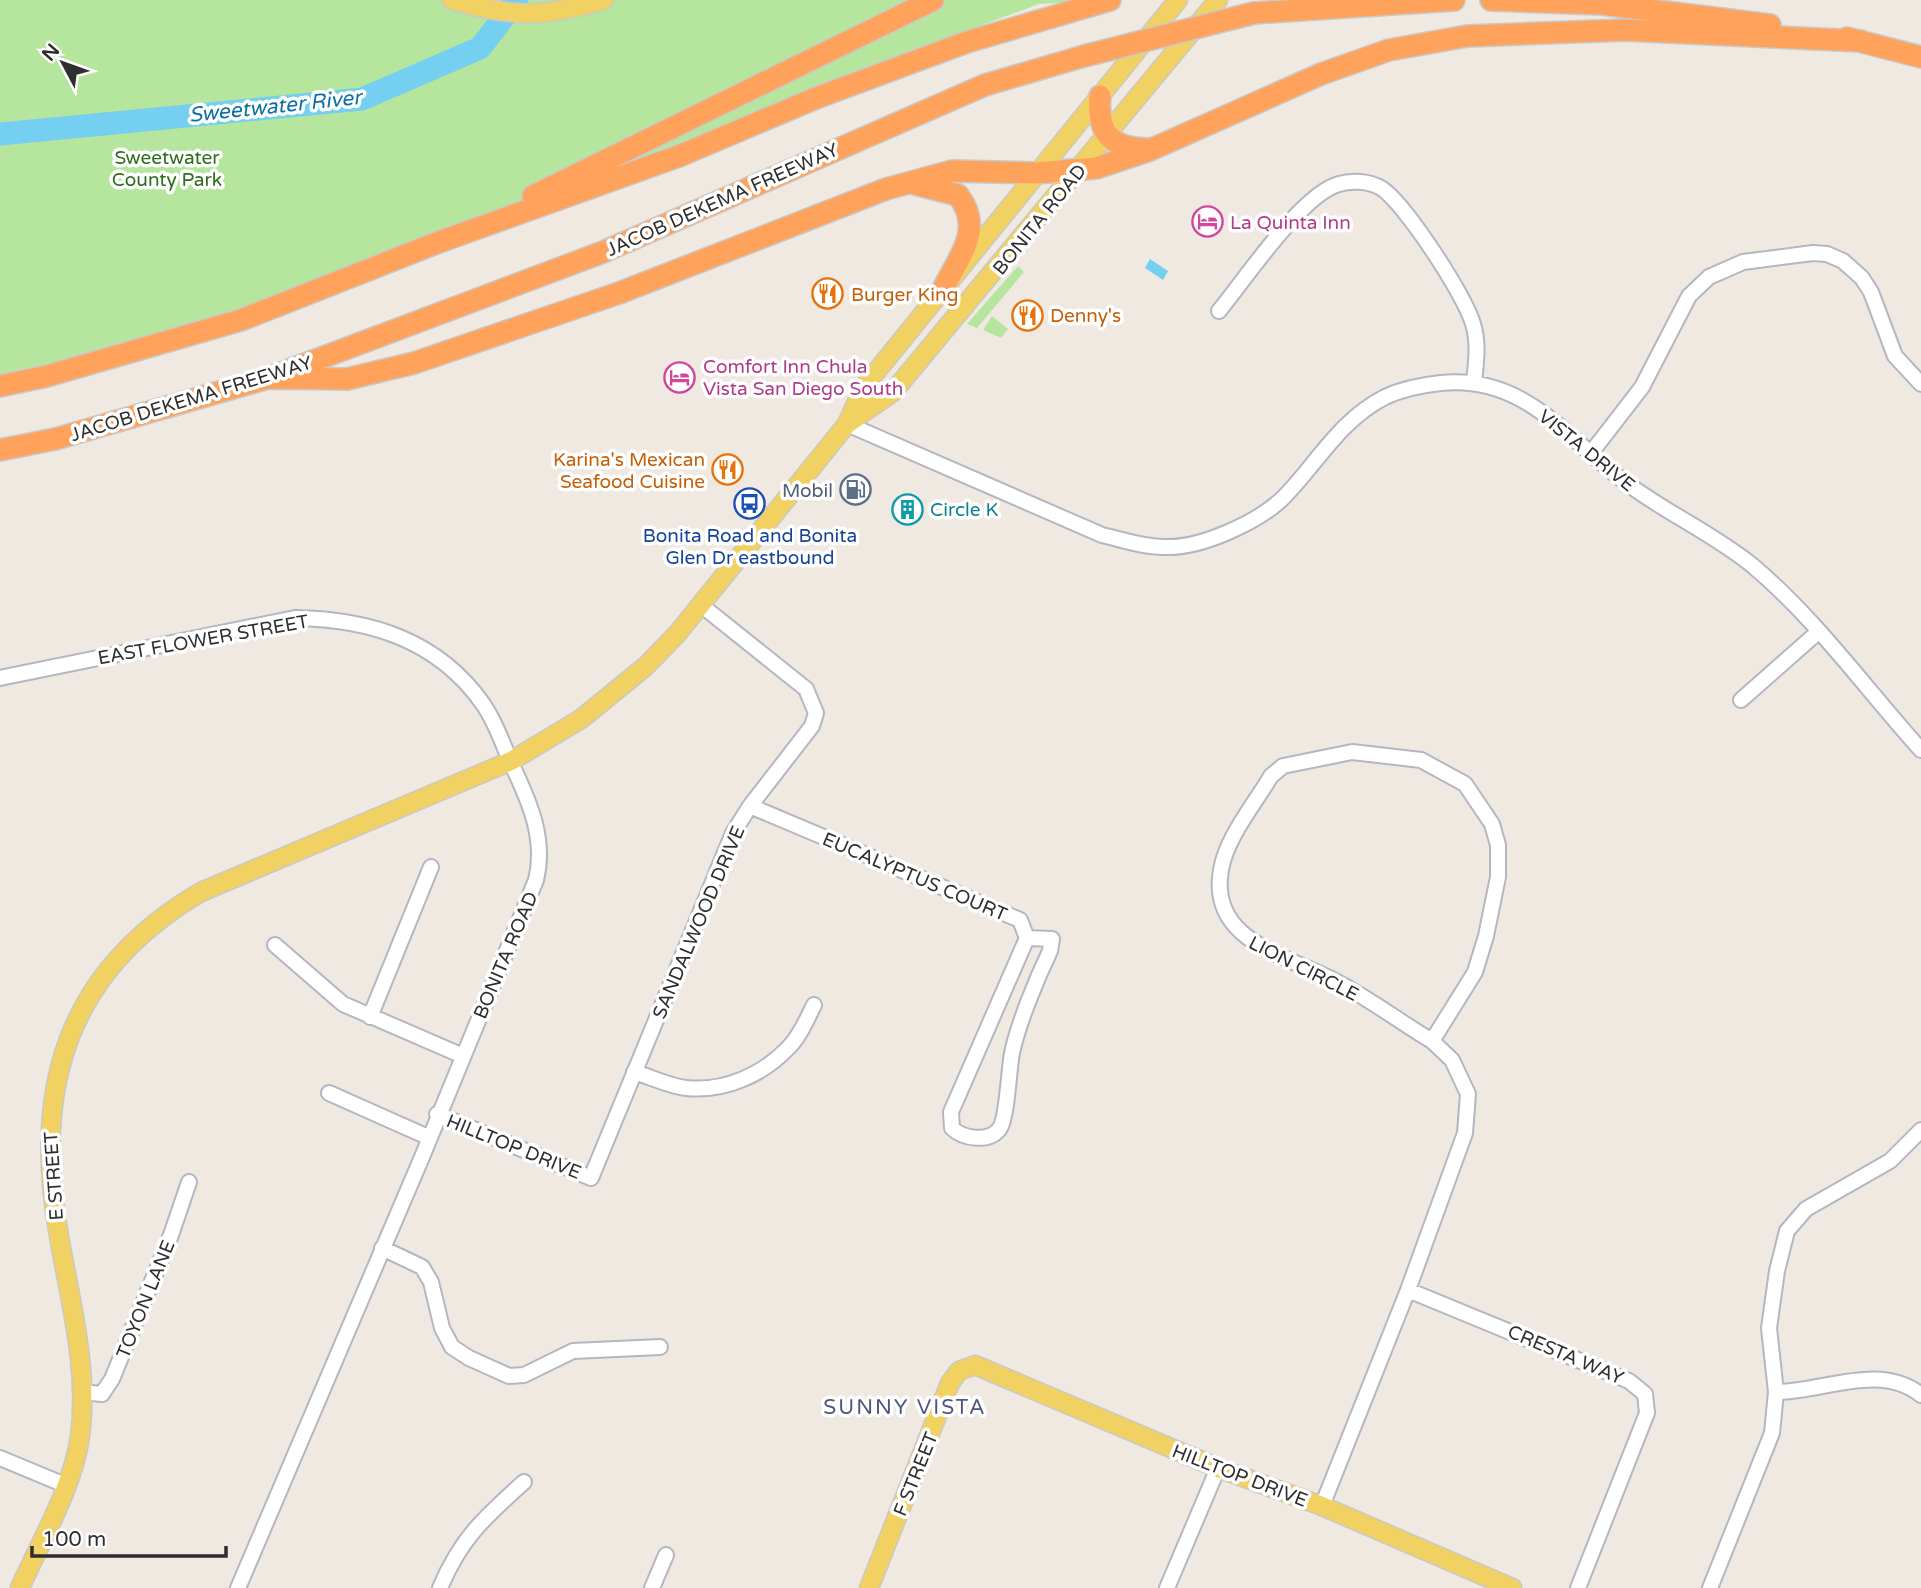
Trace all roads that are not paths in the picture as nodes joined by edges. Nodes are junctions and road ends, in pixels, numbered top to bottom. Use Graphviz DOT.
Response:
graph roads {
  1 [pos="452,0"];
  2 [pos="604,0"];
  3 [pos="933,0"];
  4 [pos="1178,0"];
  5 [pos="1218,0"];
  6 [pos="1454,0"];
  7 [pos="1490,0"];
  8 [pos="1104,1"];
  9 [pos="1861,40"];
  10 [pos="1921,57"];
  11 [pos="1100,96"];
  12 [pos="1106,136"];
  13 [pos="1150,149"];
  14 [pos="1078,171"];
  15 [pos="1036,173"];
  16 [pos="910,183"];
  17 [pos="439,242"];
  18 [pos="944,287"];
  19 [pos="1219,311"];
  20 [pos="268,378"];
  21 [pos="1474,382"];
  22 [pos="1921,384"];
  23 [pos="0,386"];
  24 [pos="848,424"];
  25 [pos="0,450"];
  26 [pos="1591,453"];
  27 [pos="701,605"];
  28 [pos="1818,632"];
  29 [pos="0,678"];
  30 [pos="1741,700"];
  31 [pos="1921,750"];
  32 [pos="510,761"];
  33 [pos="750,806"];
  34 [pos="431,866"];
  35 [pos="1027,938"];
  36 [pos="275,945"];
  37 [pos="814,1005"];
  38 [pos="370,1017"];
  39 [pos="1432,1041"];
  40 [pos="463,1056"];
  41 [pos="634,1072"];
  42 [pos="329,1093"];
  43 [pos="437,1114"];
  44 [pos="1921,1130"];
  45 [pos="430,1138"];
  46 [pos="591,1178"];
  47 [pos="189,1182"];
  48 [pos="382,1248"];
  49 [pos="1408,1290"];
  50 [pos="660,1346"];
  51 [pos="967,1366"];
  52 [pos="81,1392"];
  53 [pos="1776,1392"];
  54 [pos="1921,1395"];
  55 [pos="0,1458"];
  56 [pos="1218,1468"];
  57 [pos="524,1482"];
  58 [pos="65,1485"];
  59 [pos="1322,1506"];
  60 [pos="666,1555"];
  61 [pos="20,1588"];
  62 [pos="238,1588"];
  63 [pos="440,1588"];
  64 [pos="652,1588"];
  65 [pos="869,1588"];
  66 [pos="1167,1588"];
  67 [pos="1512,1588"];
  68 [pos="1578,1588"];
  69 [pos="1710,1588"];
  1 -- 2 [label="main road"];
  3 -- 17 [label="highway"];
  4 -- 11 [label="main road, BONITA ROAD"];
  5 -- 12 [label="main road, BONITA ROAD"];
  6 -- 20 [label="highway, JACOB DEKEMA FREEWAY, bridge"];
  7 -- 9 [label="highway"];
  8 -- 17 [label="highway"];
  9 -- 10 [label="highway"];
  9 -- 13 [label="highway"];
  11 -- 12 [label="highway"];
  11 -- 15 [label="main road, BONITA ROAD"];
  12 -- 13 [label="highway"];
  12 -- 14 [label="main road, BONITA ROAD"];
  13 -- 14 [label="highway"];
  14 -- 15 [label="highway"];
  14 -- 24 [label="main road, BONITA ROAD"];
  15 -- 16 [label="highway"];
  15 -- 18 [label="main road, BONITA ROAD"];
  16 -- 18 [label="highway"];
  16 -- 20 [label="highway"];
  17 -- 23 [label="highway"];
  18 -- 24 [label="main road, BONITA ROAD"];
  19 -- 21 [label="street"];
  20 -- 25 [label="highway, JACOB DEKEMA FREEWAY"];
  21 -- 24 [label="street, VISTA DRIVE"];
  21 -- 26 [label="street, VISTA DRIVE"];
  22 -- 26 [label="street"];
  24 -- 27 [label="main road, BONITA ROAD"];
  26 -- 28 [label="street, VISTA DRIVE"];
  27 -- 32 [label="main road, BONITA ROAD"];
  27 -- 33 [label="street, SANDALWOOD DRIVE"];
  28 -- 30 [label="street"];
  28 -- 31 [label="street, VISTA DRIVE"];
  29 -- 32 [label="street, EAST FLOWER STREET"];
  32 -- 40 [label="street, BONITA ROAD"];
  32 -- 52 [label="main road, E STREET"];
  33 -- 35 [label="street, EUCALYPTUS COURT"];
  33 -- 41 [label="street, SANDALWOOD DRIVE"];
  34 -- 38 [label="street"];
  35 -- 35 [label="street, EUCALYPTUS COURT"];
  36 -- 38 [label="street"];
  37 -- 41 [label="street"];
  38 -- 40 [label="street"];
  39 -- 39 [label="street, LION CIRCLE"];
  39 -- 49 [label="street, LION CIRCLE"];
  40 -- 43 [label="street, BONITA ROAD"];
  41 -- 46 [label="street, SANDALWOOD DRIVE"];
  42 -- 45 [label="street, HILLTOP DRIVE"];
  43 -- 45 [label="street, BONITA ROAD"];
  43 -- 46 [label="street, HILLTOP DRIVE"];
  44 -- 53 [label="street"];
  45 -- 48 [label="street, BONITA ROAD"];
  47 -- 52 [label="street, TOYON LANE"];
  48 -- 50 [label="street"];
  48 -- 62 [label="street, BONITA ROAD"];
  49 -- 59 [label="street, LION CIRCLE"];
  49 -- 68 [label="street, CRESTA WAY"];
  51 -- 56 [label="main road, HILLTOP DRIVE"];
  51 -- 65 [label="main road, F STREET"];
  52 -- 58 [label="main road, E STREET"];
  53 -- 54 [label="street"];
  53 -- 69 [label="street"];
  55 -- 58 [label="street"];
  56 -- 59 [label="main road, HILLTOP DRIVE"];
  56 -- 66 [label="street"];
  57 -- 63 [label="street"];
  58 -- 61 [label="main road, E STREET"];
  59 -- 67 [label="main road, HILLTOP DRIVE"];
  60 -- 64 [label="street"];
}
